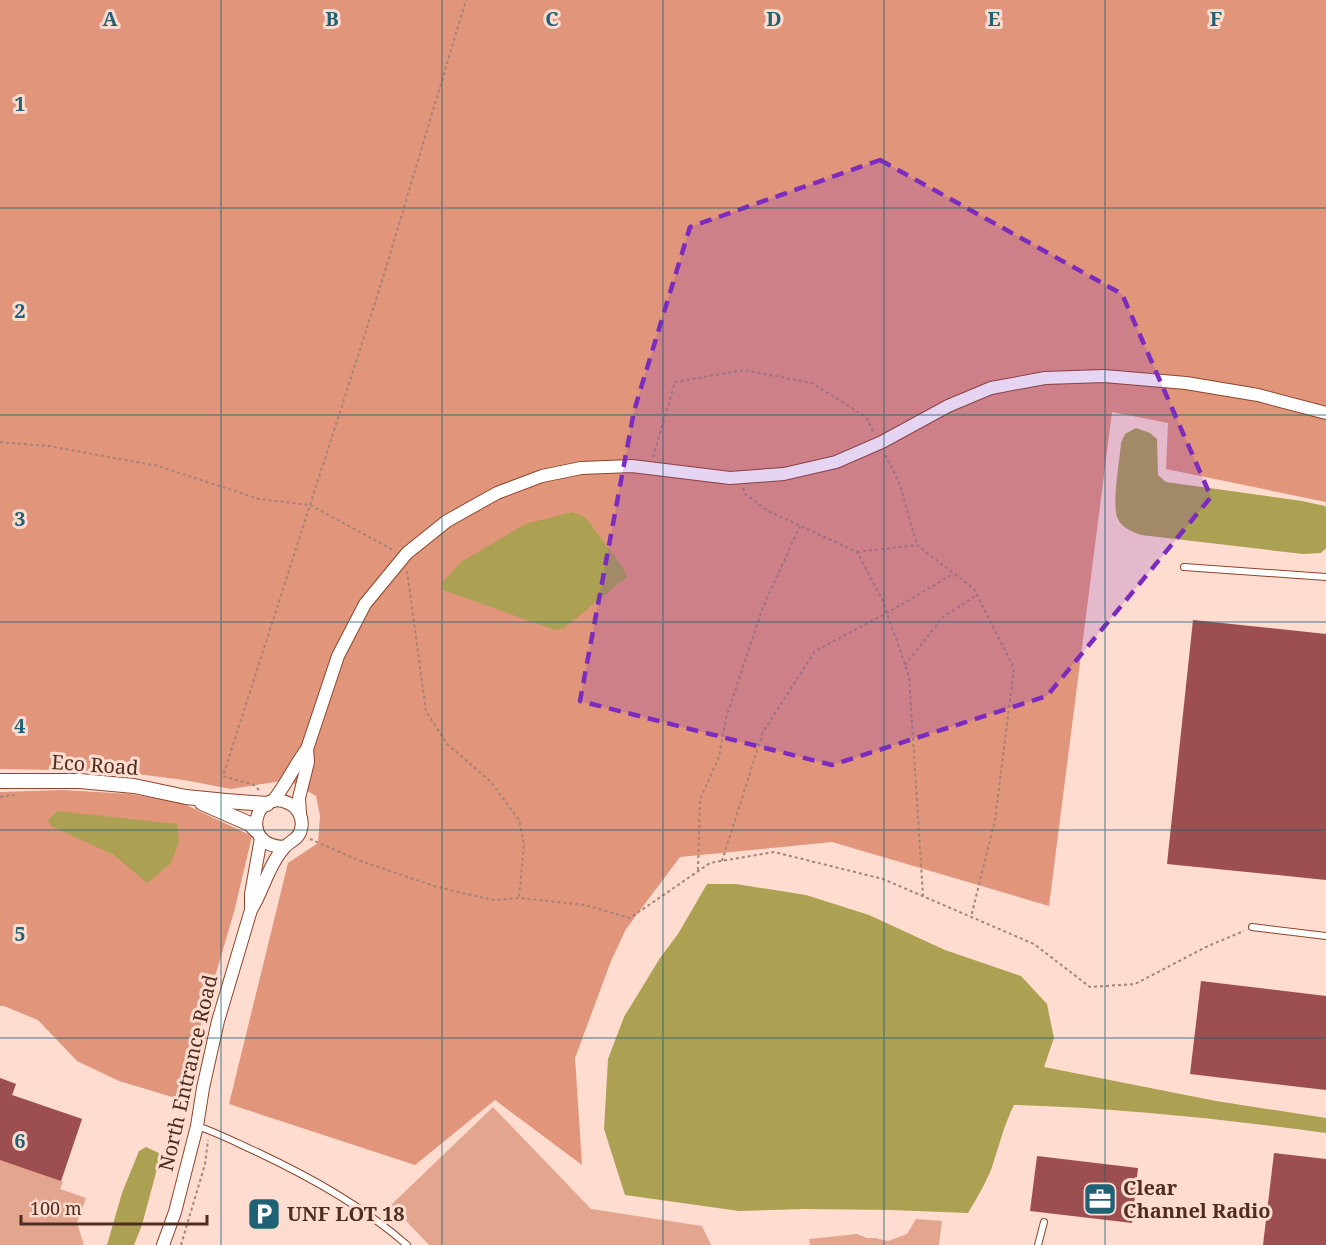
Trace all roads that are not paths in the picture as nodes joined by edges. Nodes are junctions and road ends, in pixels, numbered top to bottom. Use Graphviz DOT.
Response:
graph roads {
  1 [pos="1326,412"];
  2 [pos="1184,567"];
  3 [pos="1326,578"];
  4 [pos="307,749"];
  5 [pos="0,781"];
  6 [pos="186,797"];
  7 [pos="270,802"];
  8 [pos="300,814"];
  9 [pos="259,834"];
  10 [pos="284,847"];
  11 [pos="251,910"];
  12 [pos="1252,927"];
  13 [pos="1326,936"];
  14 [pos="197,1126"];
  15 [pos="1044,1222"];
  16 [pos="164,1245"];
  17 [pos="406,1245"];
  18 [pos="1038,1245"];
  1 -- 4 [label="street"];
  2 -- 3 [label="lane"];
  4 -- 7 [label="street"];
  4 -- 8 [label="street"];
  5 -- 6 [label="street, Eco Road"];
  6 -- 7 [label="street, Eco Road"];
  6 -- 9 [label="street, Eco Road"];
  7 -- 8 [label="street"];
  7 -- 9 [label="street"];
  8 -- 10 [label="street"];
  9 -- 10 [label="street"];
  9 -- 11 [label="street"];
  10 -- 11 [label="street"];
  11 -- 14 [label="street, North Entrance Road"];
  12 -- 13 [label="lane"];
  14 -- 16 [label="street, North Entrance Road"];
  14 -- 17 [label="lane"];
  15 -- 18 [label="lane"];
}
